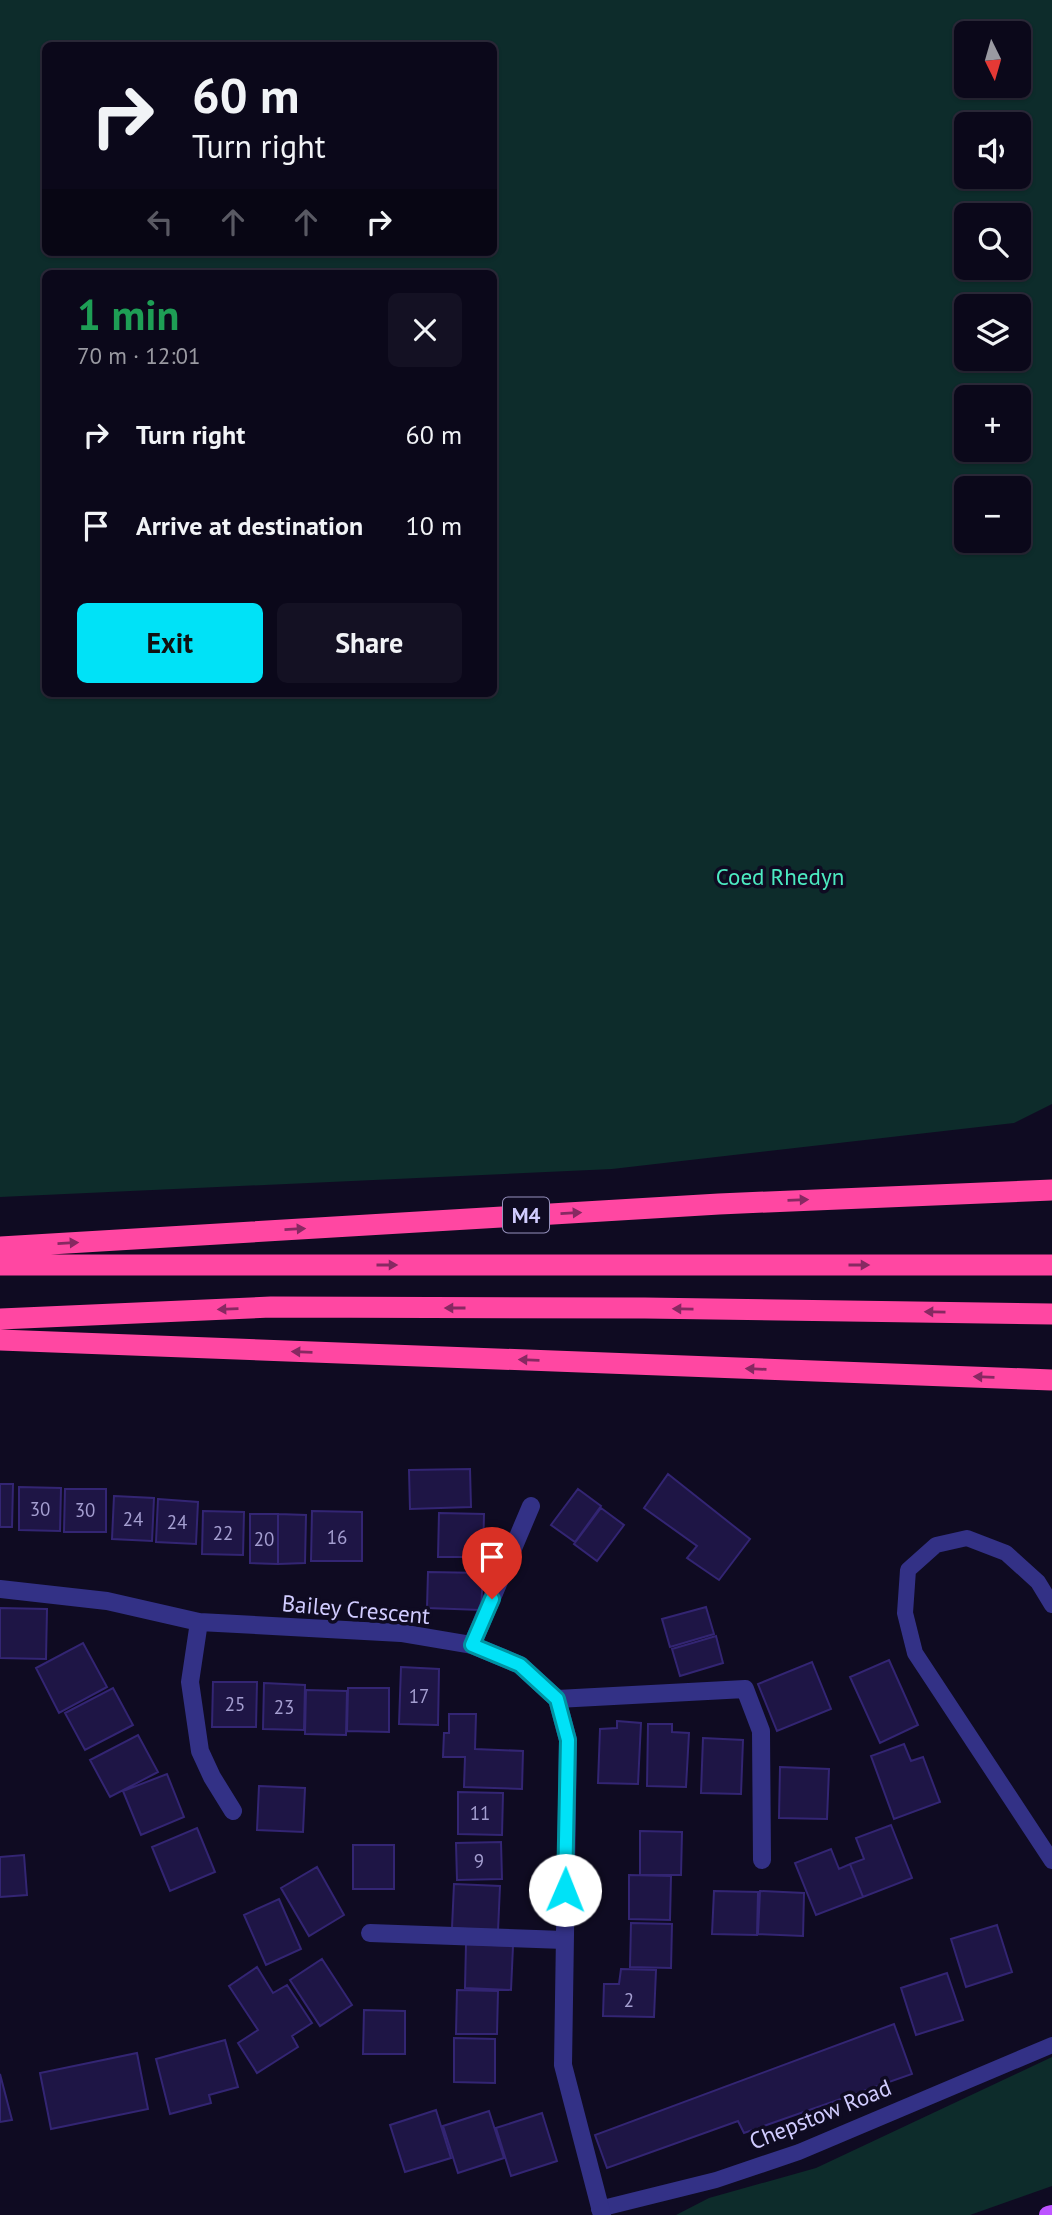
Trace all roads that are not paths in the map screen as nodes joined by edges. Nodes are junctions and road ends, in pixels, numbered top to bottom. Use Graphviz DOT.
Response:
graph roads {
  1 [pos="1052,1190"];
  2 [pos="0,1247"];
  3 [pos="0,1265"];
  4 [pos="1052,1265"];
  5 [pos="1052,1314"];
  6 [pos="0,1319"];
  7 [pos="0,1340"];
  8 [pos="1052,1380"];
  9 [pos="531,1506"];
  10 [pos="0,1589"];
  11 [pos="1052,1605"];
  12 [pos="199,1622"];
  13 [pos="472,1645"];
  14 [pos="557,1699"];
  15 [pos="233,1811"];
  16 [pos="762,1860"];
  17 [pos="1052,1861"];
  18 [pos="370,1933"];
  19 [pos="564,1940"];
  20 [pos="1052,2045"];
  21 [pos="599,2213"];
  2 -- 1 [label="highway, M4, one-way"];
  3 -- 4 [label="highway, M4, one-way"];
  5 -- 6 [label="highway, one-way"];
  8 -- 7 [label="highway, one-way"];
  9 -- 13 [label="street"];
  10 -- 12 [label="street, Bailey Crescent"];
  11 -- 17 [label="lane"];
  12 -- 13 [label="street, Bailey Crescent"];
  12 -- 15 [label="street"];
  13 -- 14 [label="street, Bailey Crescent"];
  14 -- 16 [label="street"];
  14 -- 19 [label="street"];
  18 -- 19 [label="street"];
  19 -- 21 [label="street"];
  20 -- 21 [label="lane, Chepstow Road"];
}
